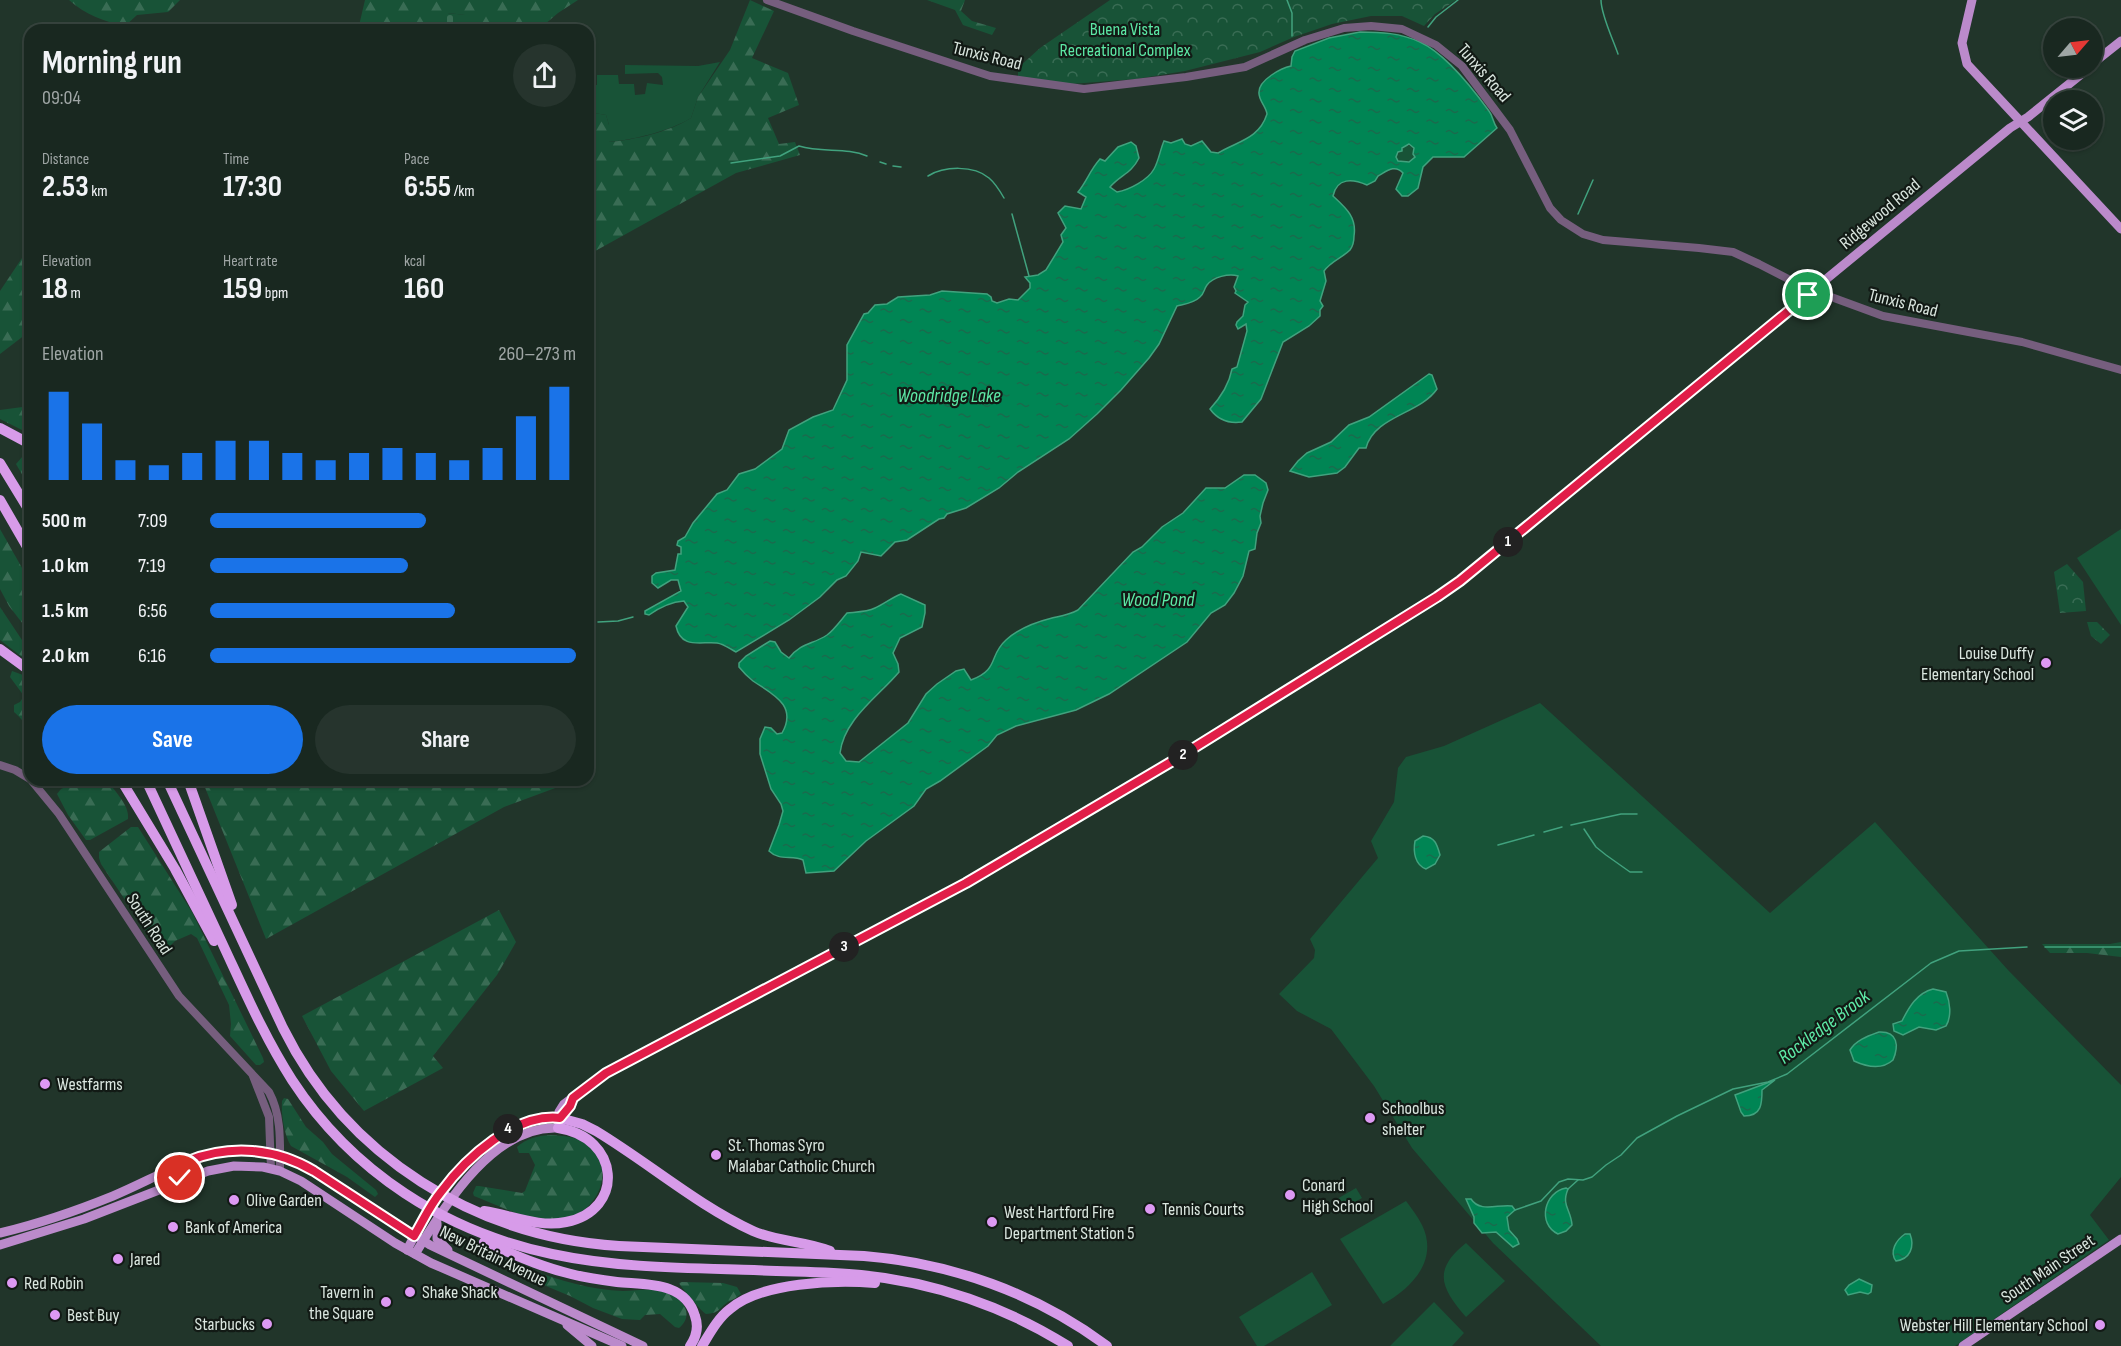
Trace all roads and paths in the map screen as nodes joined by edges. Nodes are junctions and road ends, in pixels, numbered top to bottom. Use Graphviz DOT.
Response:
graph roads {
  1 [pos="767,0"];
  2 [pos="1972,0"];
  3 [pos="2121,41"];
  4 [pos="2103,55"];
  5 [pos="2076,78"];
  6 [pos="2019,122"];
  7 [pos="2121,230"];
  8 [pos="1813,291"];
  9 [pos="2121,370"];
  10 [pos="0,428"];
  11 [pos="24,440"];
  12 [pos="0,463"];
  13 [pos="0,500"];
  14 [pos="24,502"];
  15 [pos="24,542"];
  16 [pos="0,650"];
  17 [pos="24,667"];
  18 [pos="0,765"];
  19 [pos="24,776"];
  20 [pos="35,786"];
  21 [pos="125,786"];
  22 [pos="149,786"];
  23 [pos="170,786"];
  24 [pos="190,786"];
  25 [pos="236,929"];
  26 [pos="252,1007"];
  27 [pos="559,1123"];
  28 [pos="275,1154"];
  29 [pos="188,1161"];
  30 [pos="275,1170"];
  31 [pos="180,1181"];
  32 [pos="464,1207"];
  33 [pos="69,1213"];
  34 [pos="439,1217"];
  35 [pos="73,1223"];
  36 [pos="455,1223"];
  37 [pos="0,1233"];
  38 [pos="414,1236"];
  39 [pos="2121,1239"];
  40 [pos="423,1241"];
  41 [pos="0,1245"];
  42 [pos="411,1252"];
  43 [pos="838,1254"];
  44 [pos="459,1259"];
  45 [pos="930,1287"];
  46 [pos="553,1315"];
  47 [pos="592,1346"];
  48 [pos="622,1346"];
  49 [pos="642,1346"];
  50 [pos="690,1346"];
  51 [pos="702,1346"];
  52 [pos="1068,1346"];
  53 [pos="1107,1346"];
  54 [pos="1964,1346"];
  1 -- 8 [label="street, Tunxis Road"];
  2 -- 6 [label="main road"];
  3 -- 4 [label="main road"];
  5 -- 6 [label="main road, Ridgewood Road"];
  6 -- 7 [label="main road"];
  6 -- 8 [label="main road, Ridgewood Road"];
  8 -- 9 [label="street, Tunxis Road"];
  8 -- 27 [label="main road, Ridgewood Road"];
  10 -- 11 [label="highway"];
  12 -- 14 [label="highway"];
  13 -- 15 [label="highway"];
  16 -- 17 [label="highway"];
  18 -- 19 [label="street, South Road"];
  20 -- 28 [label="street, South Road"];
  21 -- 26 [label="highway"];
  22 -- 26 [label="highway"];
  23 -- 25 [label="highway"];
  24 -- 25 [label="highway"];
  25 -- 32 [label="highway"];
  26 -- 36 [label="highway"];
  27 -- 32 [label="highway"];
  27 -- 34 [label="main road"];
  27 -- 38 [label="main road"];
  27 -- 43 [label="highway"];
  28 -- 29 [label="main road, New Britain Avenue"];
  28 -- 30 [label="street, South Road"];
  28 -- 38 [label="main road, New Britain Avenue"];
  29 -- 31 [label="main road"];
  29 -- 33 [label="main road, New Britain Avenue"];
  30 -- 31 [label="main road, New Britain Avenue"];
  30 -- 42 [label="main road, New Britain Avenue"];
  31 -- 35 [label="main road, New Britain Avenue"];
  32 -- 43 [label="highway"];
  33 -- 35 [label="main road"];
  33 -- 37 [label="main road, New Britain Avenue"];
  34 -- 40 [label="main road"];
  34 -- 44 [label="main road"];
  35 -- 41 [label="main road, New Britain Avenue"];
  36 -- 45 [label="highway"];
  36 -- 50 [label="highway"];
  38 -- 40 [label="main road, New Britain Avenue"];
  38 -- 42 [label="main road"];
  39 -- 54 [label="main road, South Main Street"];
  40 -- 42 [label="main road"];
  40 -- 44 [label="main road, New Britain Avenue"];
  42 -- 46 [label="main road, New Britain Avenue"];
  43 -- 53 [label="highway"];
  44 -- 49 [label="main road, New Britain Avenue"];
  45 -- 51 [label="highway"];
  45 -- 52 [label="highway"];
  46 -- 47 [label="main road"];
  46 -- 48 [label="main road, New Britain Avenue"];
}
